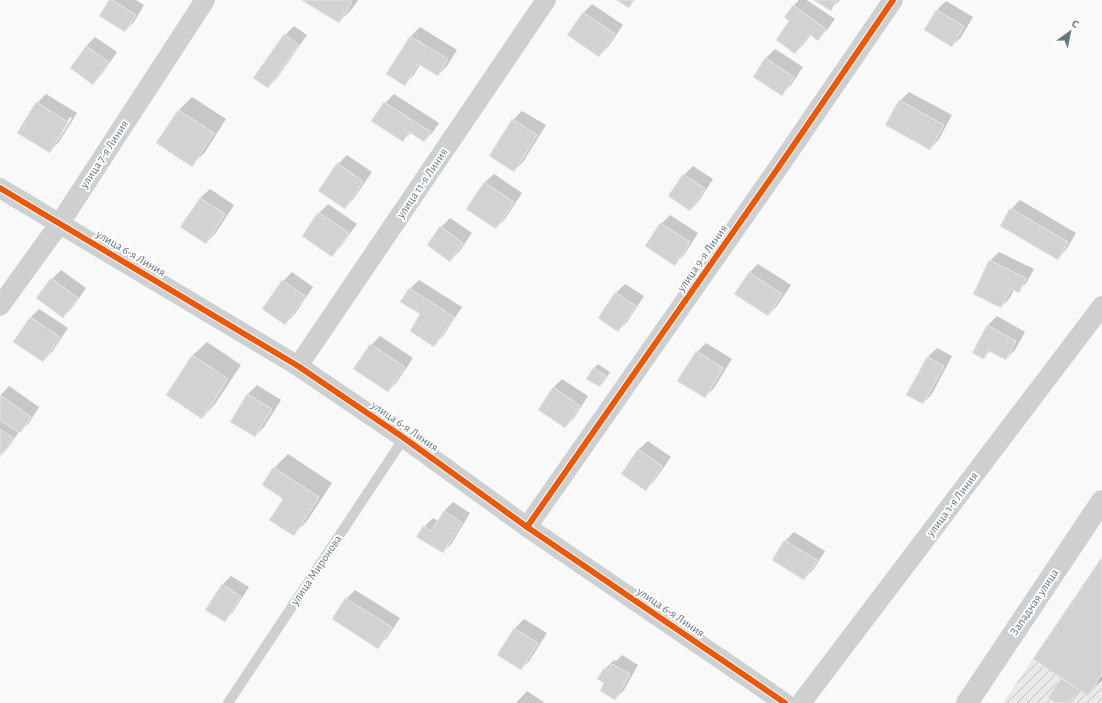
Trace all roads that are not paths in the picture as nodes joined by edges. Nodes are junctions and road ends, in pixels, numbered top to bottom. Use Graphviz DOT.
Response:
graph roads {
  1 [pos="205,0"];
  2 [pos="546,0"];
  3 [pos="893,0"];
  4 [pos="0,188"];
  5 [pos="60,222"];
  6 [pos="0,306"];
  7 [pos="1102,306"];
  8 [pos="298,366"];
  9 [pos="404,438"];
  10 [pos="1102,501"];
  11 [pos="528,527"];
  12 [pos="228,703"];
  13 [pos="785,703"];
  14 [pos="801,703"];
  15 [pos="967,703"];
  1 -- 5 [label="street, улица 7-я Линия"];
  2 -- 8 [label="street, улица 11-я Линия"];
  3 -- 11 [label="street, улица 9-я Линия"];
  4 -- 5 [label="street, улица 6-я Линия"];
  5 -- 6 [label="street, улица 7-я Линия"];
  5 -- 8 [label="street, улица 6-я Линия"];
  7 -- 14 [label="street, улица 1-я Линия"];
  8 -- 9 [label="street, улица 6-я Линия"];
  9 -- 11 [label="street, улица 6-я Линия"];
  9 -- 12 [label="lane, улица Миронова"];
  10 -- 15 [label="street, Западная улица"];
  11 -- 13 [label="street, улица 6-я Линия"];
}
